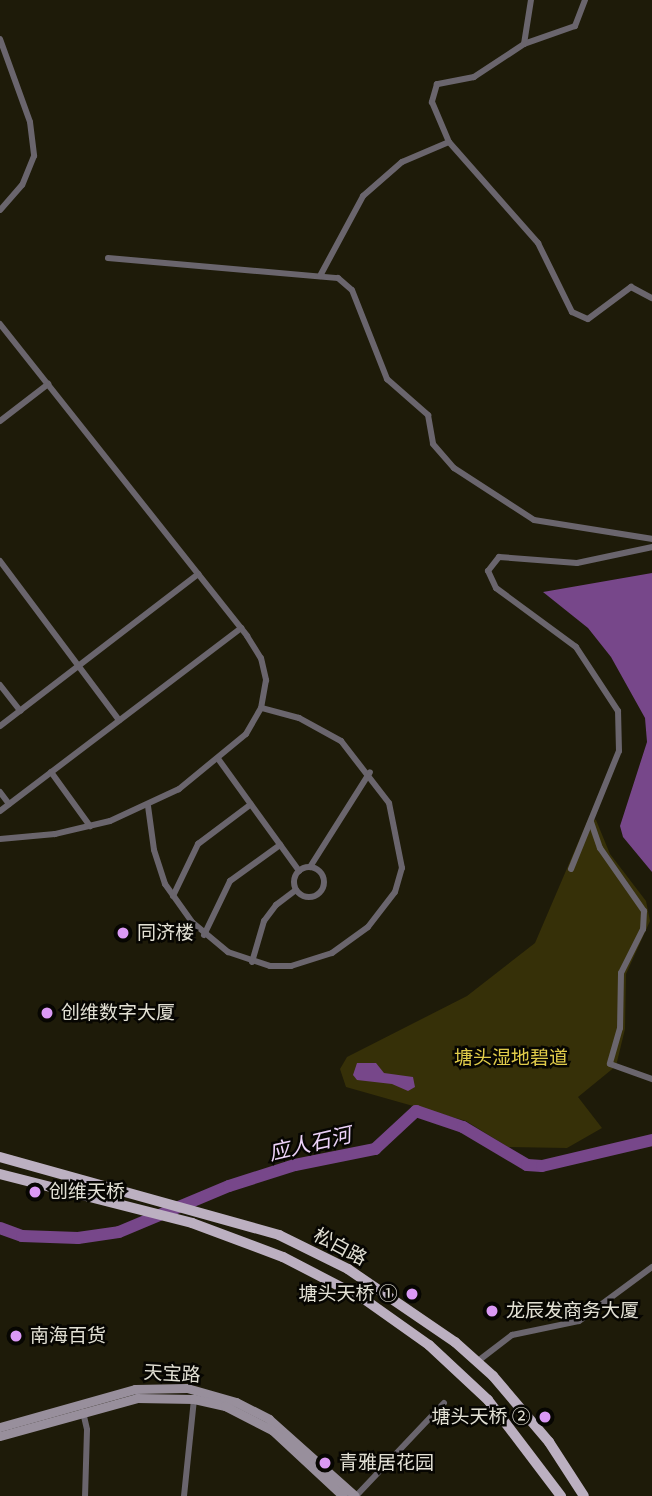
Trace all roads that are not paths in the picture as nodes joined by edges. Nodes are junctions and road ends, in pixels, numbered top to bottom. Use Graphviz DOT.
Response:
graph roads {
  1 [pos="531,0"];
  2 [pos="585,0"];
  3 [pos="0,40"];
  4 [pos="524,44"];
  5 [pos="449,142"];
  6 [pos="0,210"];
  7 [pos="108,258"];
  8 [pos="320,276"];
  9 [pos="652,298"];
  10 [pos="0,324"];
  11 [pos="48,384"];
  12 [pos="0,421"];
  13 [pos="652,539"];
  14 [pos="652,547"];
  15 [pos="0,561"];
  16 [pos="198,574"];
  17 [pos="241,628"];
  18 [pos="79,666"];
  19 [pos="0,685"];
  20 [pos="261,708"];
  21 [pos="20,711"];
  22 [pos="119,720"];
  23 [pos="0,726"];
  24 [pos="219,760"];
  25 [pos="51,772"];
  26 [pos="370,772"];
  27 [pos="0,792"];
  28 [pos="9,804"];
  29 [pos="251,804"];
  30 [pos="148,806"];
  31 [pos="0,811"];
  32 [pos="591,821"];
  33 [pos="90,826"];
  34 [pos="0,839"];
  35 [pos="280,845"];
  36 [pos="310,867"];
  37 [pos="571,869"];
  38 [pos="299,871"];
  39 [pos="296,890"];
  40 [pos="173,896"];
  41 [pos="204,934"];
  42 [pos="253,962"];
  43 [pos="652,1079"];
  44 [pos="0,1157"];
  45 [pos="0,1174"];
  46 [pos="652,1267"];
  47 [pos="478,1361"];
  48 [pos="194,1399"];
  49 [pos="444,1404"];
  50 [pos="83,1412"];
  51 [pos="0,1427"];
  52 [pos="0,1436"];
  53 [pos="85,1496"];
  54 [pos="184,1496"];
  55 [pos="343,1496"];
  56 [pos="356,1496"];
  57 [pos="561,1496"];
  58 [pos="584,1496"];
  1 -- 4 [label="street"];
  2 -- 4 [label="street"];
  3 -- 6 [label="street"];
  4 -- 5 [label="street"];
  5 -- 8 [label="street"];
  5 -- 9 [label="street"];
  7 -- 8 [label="street"];
  8 -- 13 [label="street"];
  10 -- 11 [label="street"];
  11 -- 12 [label="street"];
  11 -- 16 [label="street"];
  14 -- 32 [label="street"];
  15 -- 18 [label="street"];
  16 -- 17 [label="street"];
  16 -- 18 [label="street"];
  17 -- 20 [label="street"];
  17 -- 22 [label="street"];
  18 -- 21 [label="street"];
  18 -- 22 [label="street"];
  19 -- 21 [label="street"];
  20 -- 24 [label="street"];
  20 -- 26 [label="street"];
  21 -- 23 [label="street"];
  22 -- 25 [label="street"];
  24 -- 29 [label="street"];
  24 -- 30 [label="street"];
  25 -- 28 [label="street"];
  25 -- 33 [label="street"];
  26 -- 36 [label="street"];
  26 -- 42 [label="street"];
  27 -- 28 [label="street"];
  28 -- 31 [label="street"];
  29 -- 35 [label="street"];
  29 -- 40 [label="street"];
  30 -- 33 [label="street"];
  30 -- 40 [label="street"];
  32 -- 37 [label="street"];
  32 -- 43 [label="street"];
  33 -- 34 [label="street"];
  35 -- 38 [label="street"];
  35 -- 41 [label="street"];
  36 -- 38 [label="street"];
  36 -- 39 [label="street"];
  38 -- 39 [label="street"];
  39 -- 42 [label="street"];
  40 -- 41 [label="street"];
  41 -- 42 [label="street"];
  44 -- 47 [label="main road, 松白路"];
  45 -- 57 [label="main road, 松白路"];
  46 -- 47 [label="street"];
  47 -- 58 [label="main road, 松白路"];
  48 -- 50 [label="street, 天宝路"];
  48 -- 54 [label="street"];
  48 -- 55 [label="street, 天宝路"];
  49 -- 56 [label="street"];
  50 -- 52 [label="street, 天宝路"];
  50 -- 53 [label="street"];
  51 -- 56 [label="street, 天宝路"];
}
